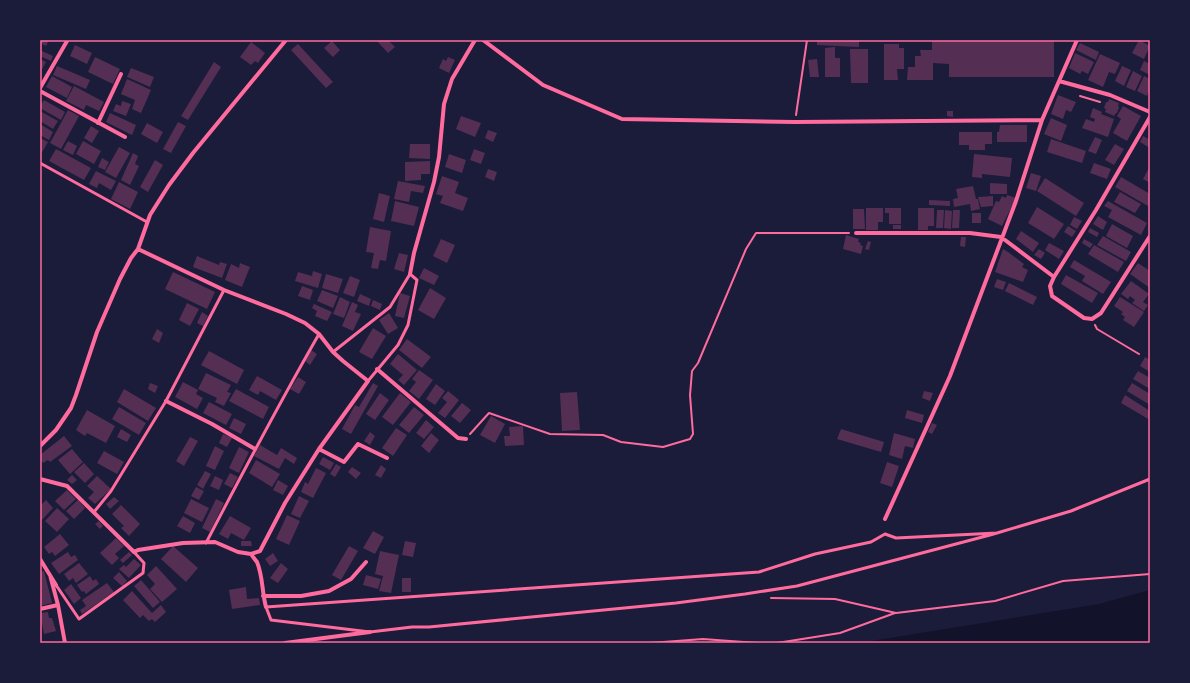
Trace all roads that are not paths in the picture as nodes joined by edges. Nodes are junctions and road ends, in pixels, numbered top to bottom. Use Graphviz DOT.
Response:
graph roads {
  1 [pos="286,40"];
  2 [pos="475,40"];
  3 [pos="483,40"];
  4 [pos="1077,40"];
  5 [pos="67,41"];
  6 [pos="121,74"];
  7 [pos="1059,81"];
  8 [pos="40,88"];
  9 [pos="40,91"];
  10 [pos="1150,112"];
  11 [pos="1150,117"];
  12 [pos="1042,120"];
  13 [pos="98,123"];
  14 [pos="125,137"];
  15 [pos="40,163"];
  16 [pos="147,222"];
  17 [pos="856,233"];
  18 [pos="1150,236"];
  19 [pos="1001,237"];
  20 [pos="138,249"];
  21 [pos="410,274"];
  22 [pos="1054,277"];
  23 [pos="224,290"];
  24 [pos="319,334"];
  25 [pos="333,352"];
  26 [pos="377,369"];
  27 [pos="368,381"];
  28 [pos="166,401"];
  29 [pos="466,439"];
  30 [pos="40,446"];
  31 [pos="255,449"];
  32 [pos="319,449"];
  33 [pos="387,458"];
  34 [pos="40,478"];
  35 [pos="1150,479"];
  36 [pos="94,512"];
  37 [pos="884,519"];
  38 [pos="997,533"];
  39 [pos="206,543"];
  40 [pos="134,552"];
  41 [pos="251,554"];
  42 [pos="40,559"];
  43 [pos="366,562"];
  44 [pos="50,575"];
  45 [pos="56,585"];
  46 [pos="263,596"];
  47 [pos="58,605"];
  48 [pos="266,607"];
  49 [pos="40,609"];
  50 [pos="370,632"];
  51 [pos="65,643"];
  52 [pos="285,643"];
  1 -- 16 [label="street"];
  2 -- 21 [label="street"];
  3 -- 12 [label="street"];
  4 -- 7 [label="street"];
  5 -- 8 [label="street"];
  6 -- 13 [label="street"];
  7 -- 10 [label="street"];
  7 -- 12 [label="street"];
  9 -- 13 [label="street"];
  11 -- 22 [label="street"];
  12 -- 19 [label="street"];
  13 -- 14 [label="street"];
  15 -- 16 [label="lane"];
  16 -- 20 [label="street"];
  17 -- 19 [label="street"];
  18 -- 22 [label="street"];
  19 -- 22 [label="street"];
  19 -- 37 [label="street"];
  20 -- 23 [label="street"];
  20 -- 30 [label="street"];
  21 -- 25 [label="lane"];
  21 -- 26 [label="lane"];
  23 -- 24 [label="street"];
  23 -- 28 [label="lane"];
  24 -- 25 [label="street"];
  24 -- 31 [label="lane"];
  25 -- 27 [label="street"];
  26 -- 27 [label="lane"];
  26 -- 29 [label="street"];
  27 -- 32 [label="street"];
  28 -- 31 [label="street"];
  28 -- 36 [label="lane"];
  31 -- 39 [label="lane"];
  32 -- 33 [label="street"];
  32 -- 41 [label="street"];
  34 -- 36 [label="street"];
  35 -- 38 [label="lane"];
  36 -- 40 [label="street"];
  38 -- 48 [label="lane"];
  38 -- 50 [label="lane"];
  39 -- 40 [label="street"];
  39 -- 41 [label="street"];
  40 -- 45 [label="lane"];
  41 -- 46 [label="street"];
  42 -- 44 [label="street"];
  43 -- 46 [label="street"];
  44 -- 45 [label="street"];
  44 -- 47 [label="street"];
  46 -- 48 [label="street"];
  47 -- 49 [label="street"];
  47 -- 51 [label="street"];
  48 -- 50 [label="lane"];
  50 -- 52 [label="street"];
}
